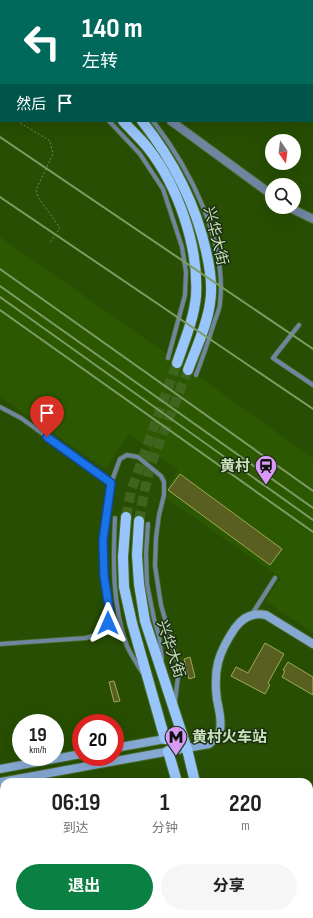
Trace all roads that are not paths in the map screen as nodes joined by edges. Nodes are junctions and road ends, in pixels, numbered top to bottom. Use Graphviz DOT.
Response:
graph roads {
  1 [pos="110,122"];
  2 [pos="124,122"];
  3 [pos="143,122"];
  4 [pos="154,122"];
  5 [pos="172,122"];
  6 [pos="265,190"];
  7 [pos="301,213"];
  8 [pos="313,219"];
  9 [pos="299,325"];
  10 [pos="172,360"];
  11 [pos="192,372"];
  12 [pos="313,385"];
  13 [pos="0,407"];
  14 [pos="111,483"];
  15 [pos="126,517"];
  16 [pos="115,518"];
  17 [pos="143,523"];
  18 [pos="275,578"];
  19 [pos="252,614"];
  20 [pos="0,644"];
  21 [pos="313,644"];
  22 [pos="150,687"];
  23 [pos="174,709"];
  24 [pos="165,738"];
  25 [pos="124,746"];
  26 [pos="187,749"];
  27 [pos="168,751"];
  28 [pos="72,756"];
  29 [pos="0,769"];
  30 [pos="22,778"];
  31 [pos="176,778"];
  32 [pos="194,778"];
  1 -- 10 [label="lane"];
  2 -- 10 [label="main road, 兴华大街"];
  3 -- 11 [label="main road, 兴华大街"];
  4 -- 11 [label="lane"];
  5 -- 6 [label="street"];
  7 -- 8 [label="street"];
  9 -- 12 [label="lane"];
  13 -- 14 [label="lane"];
  14 -- 20 [label="lane"];
  14 -- 23 [label="lane"];
  15 -- 22 [label="main road, 兴华大街"];
  16 -- 22 [label="lane"];
  17 -- 23 [label="main road, 兴华大街"];
  18 -- 19 [label="lane"];
  19 -- 21 [label="main road"];
  19 -- 26 [label="main road"];
  22 -- 24 [label="main road, 兴华大街"];
  23 -- 26 [label="main road, 兴华大街"];
  24 -- 25 [label="main road"];
  24 -- 26 [label="main road"];
  24 -- 27 [label="main road"];
  26 -- 27 [label="main road"];
  26 -- 32 [label="main road, 兴华大街"];
  27 -- 30 [label="main road"];
  27 -- 31 [label="main road"];
  28 -- 29 [label="main road"];
}
